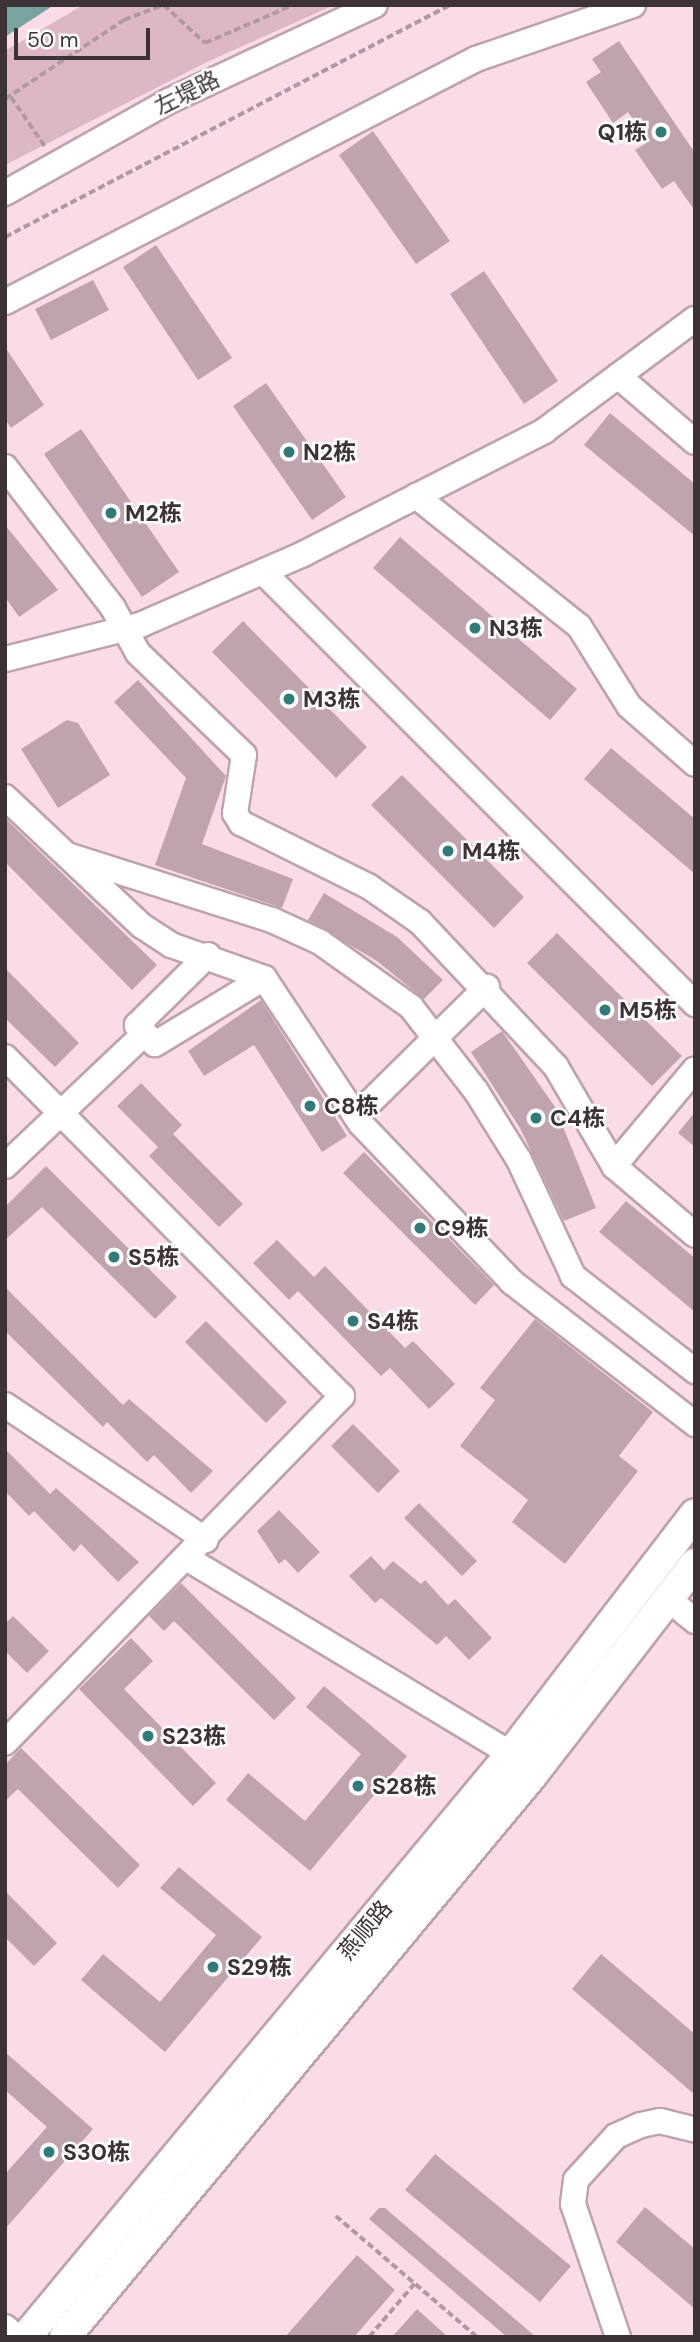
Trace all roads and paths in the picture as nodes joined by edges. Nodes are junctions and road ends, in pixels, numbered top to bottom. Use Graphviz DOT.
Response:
graph roads {
  1 [pos="164,5"];
  2 [pos="293,5"];
  3 [pos="375,5"];
  4 [pos="450,5"];
  5 [pos="633,5"];
  6 [pos="11,96"];
  7 [pos="5,99"];
  8 [pos="57,164"];
  9 [pos="5,193"];
  10 [pos="5,237"];
  11 [pos="5,302"];
  12 [pos="695,319"];
  13 [pos="618,376"];
  14 [pos="695,442"];
  15 [pos="5,467"];
  16 [pos="416,496"];
  17 [pos="263,572"];
  18 [pos="123,629"];
  19 [pos="5,659"];
  20 [pos="695,764"];
  21 [pos="5,797"];
  22 [pos="64,854"];
  23 [pos="208,956"];
  24 [pos="264,978"];
  25 [pos="487,987"];
  26 [pos="695,1004"];
  27 [pos="145,1033"];
  28 [pos="437,1036"];
  29 [pos="5,1057"];
  30 [pos="695,1069"];
  31 [pos="62,1114"];
  32 [pos="356,1116"];
  33 [pos="5,1166"];
  34 [pos="614,1166"];
  35 [pos="695,1235"];
  36 [pos="695,1371"];
  37 [pos="5,1405"];
  38 [pos="695,1424"];
  39 [pos="695,1514"];
  40 [pos="206,1540"];
  41 [pos="188,1559"];
  42 [pos="695,1564"];
  43 [pos="668,1599"];
  44 [pos="695,1621"];
  45 [pos="5,1742"];
  46 [pos="511,1754"];
  47 [pos="695,2130"];
  48 [pos="336,2216"];
  49 [pos="415,2283"];
  50 [pos="5,2327"];
  51 [pos="16,2337"];
  52 [pos="26,2337"];
  53 [pos="65,2337"];
  54 [pos="369,2337"];
  55 [pos="477,2337"];
  56 [pos="618,2337"];
  1 -- 2 [label="path"];
  1 -- 6 [label="path"];
  3 -- 8 [label="street, 左堤路"];
  4 -- 10 [label="path"];
  5 -- 11 [label="street"];
  6 -- 7 [label="path"];
  6 -- 8 [label="path"];
  8 -- 9 [label="street, 左堤路"];
  12 -- 13 [label="street"];
  13 -- 14 [label="street"];
  13 -- 16 [label="street"];
  15 -- 18 [label="street"];
  16 -- 17 [label="street"];
  16 -- 20 [label="street"];
  17 -- 18 [label="street"];
  17 -- 26 [label="street"];
  18 -- 19 [label="street"];
  18 -- 25 [label="street"];
  21 -- 22 [label="street"];
  22 -- 23 [label="street"];
  22 -- 28 [label="street"];
  23 -- 24 [label="street"];
  23 -- 27 [label="street"];
  24 -- 27 [label="street"];
  24 -- 32 [label="street"];
  25 -- 28 [label="street"];
  25 -- 34 [label="street"];
  27 -- 31 [label="street"];
  28 -- 32 [label="street"];
  28 -- 36 [label="street"];
  29 -- 31 [label="street"];
  30 -- 34 [label="street"];
  31 -- 33 [label="street"];
  31 -- 40 [label="street"];
  32 -- 38 [label="street"];
  34 -- 35 [label="street"];
  37 -- 40 [label="street"];
  39 -- 46 [label="main road, 燕顺路"];
  40 -- 41 [label="street"];
  41 -- 45 [label="street"];
  41 -- 46 [label="street"];
  42 -- 43 [label="main road, 燕顺路"];
  43 -- 44 [label="street"];
  43 -- 53 [label="main road, 燕顺路"];
  46 -- 52 [label="main road, 燕顺路"];
  47 -- 56 [label="street"];
  48 -- 49 [label="path"];
  49 -- 54 [label="path"];
  49 -- 55 [label="path"];
  50 -- 51 [label="street"];
}
